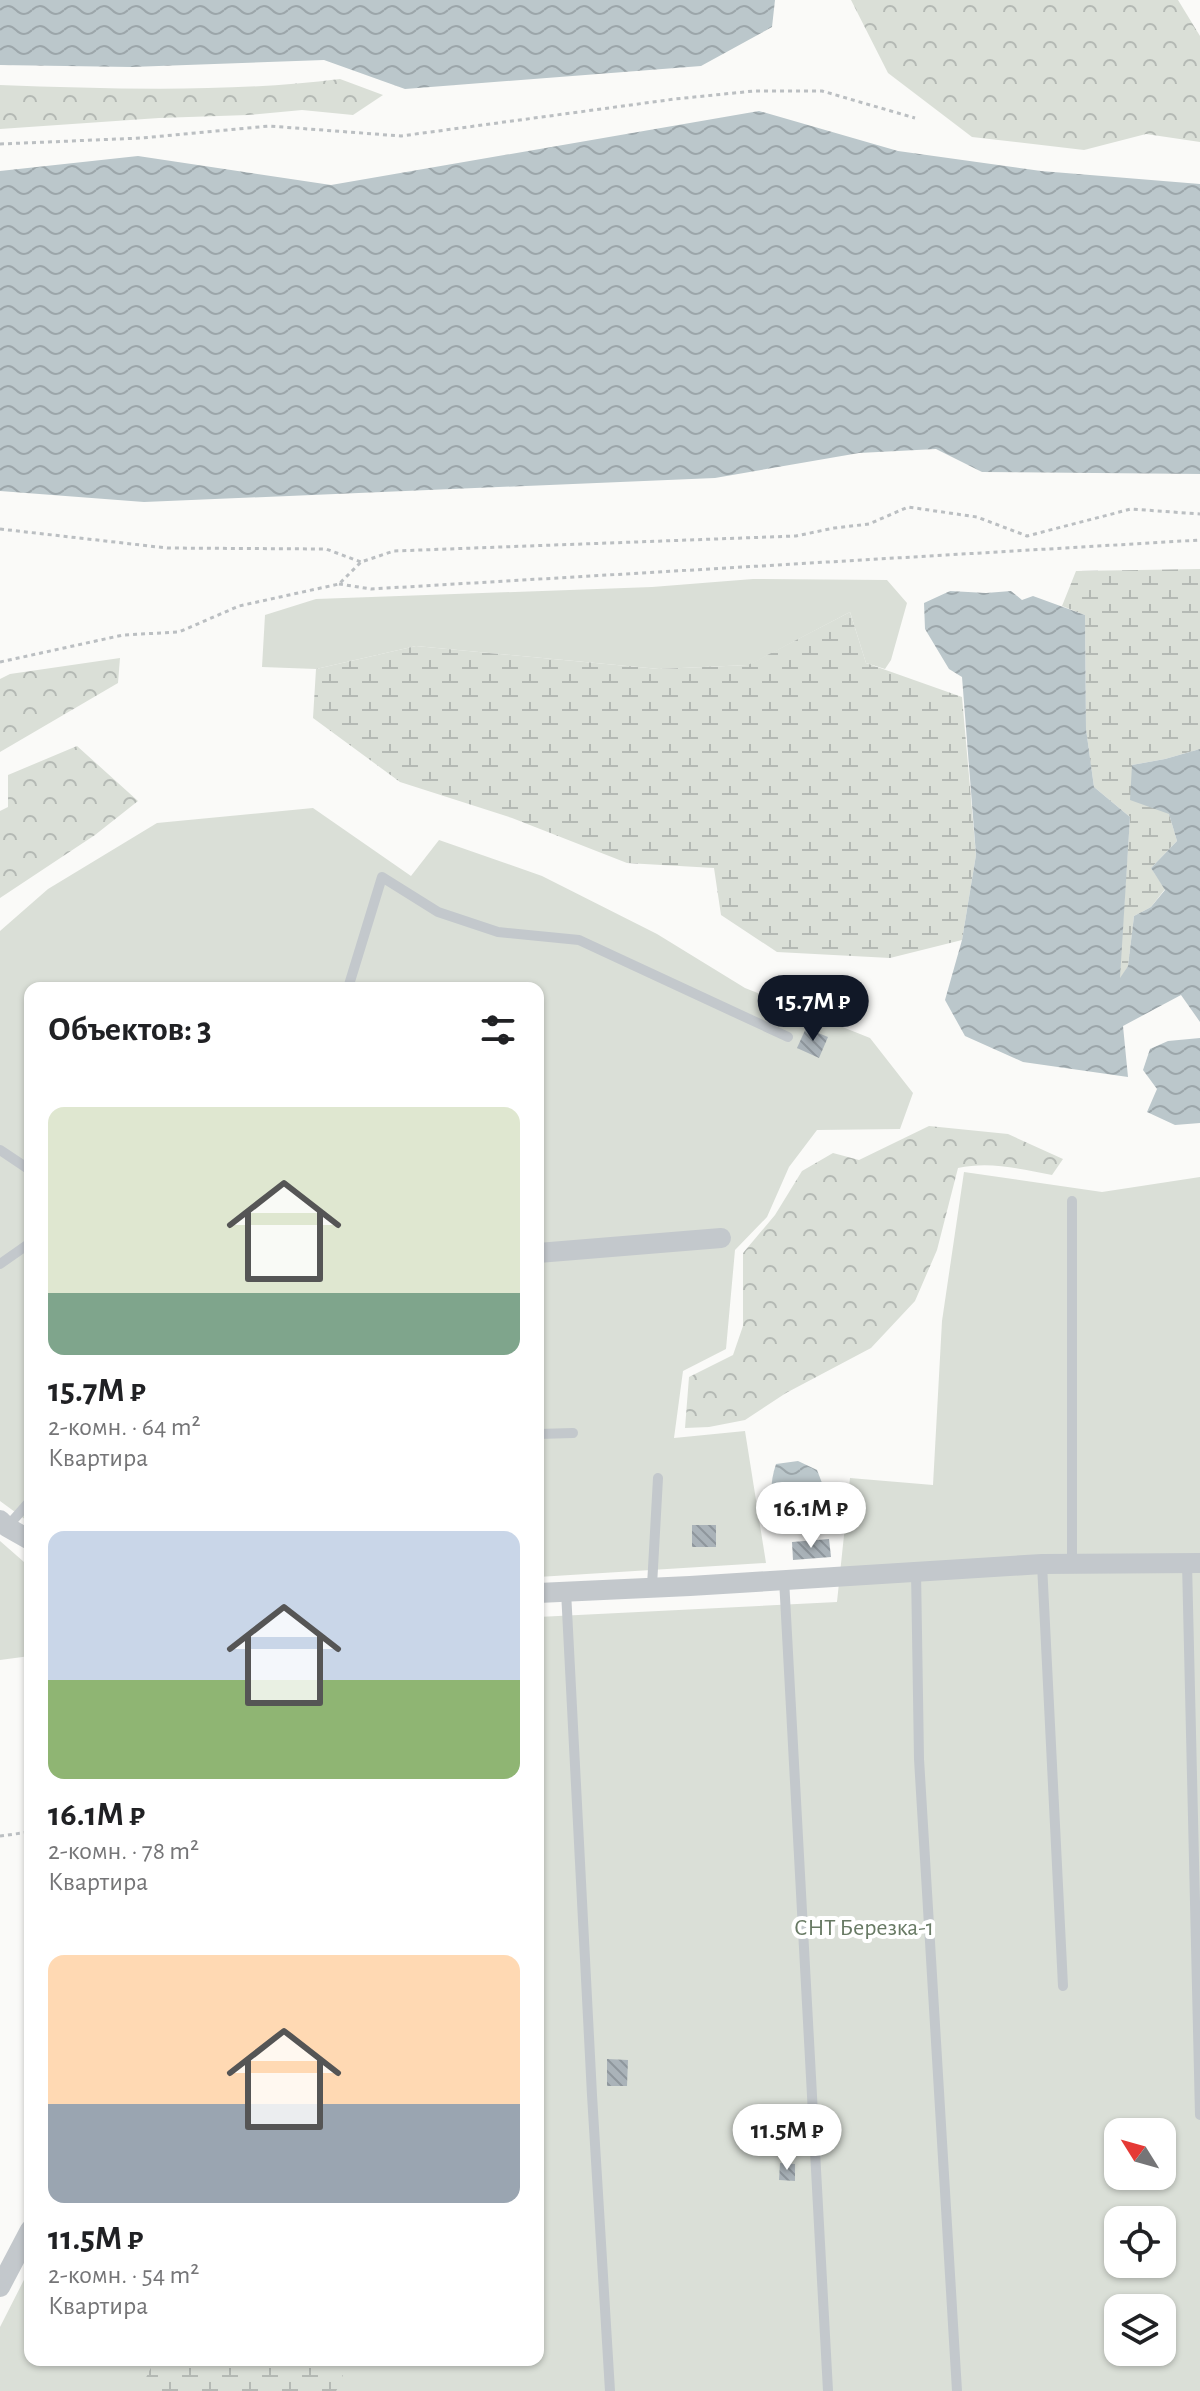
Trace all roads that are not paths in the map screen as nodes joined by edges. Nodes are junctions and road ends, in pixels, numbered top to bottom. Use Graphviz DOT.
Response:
graph roads {
  1 [pos="350,982"];
  2 [pos="788,1037"];
  3 [pos="0,1150"];
  4 [pos="24,1166"];
  5 [pos="1072,1201"];
  6 [pos="721,1238"];
  7 [pos="24,1247"];
  8 [pos="544,1253"];
  9 [pos="0,1264"];
  10 [pos="573,1433"];
  11 [pos="544,1434"];
  12 [pos="658,1478"];
  13 [pos="24,1506"];
  14 [pos="3,1524"];
  15 [pos="24,1536"];
  16 [pos="1072,1563"];
  17 [pos="1194,1563"];
  18 [pos="1042,1564"];
  19 [pos="916,1570"];
  20 [pos="784,1579"];
  21 [pos="652,1586"];
  22 [pos="566,1591"];
  23 [pos="544,1593"];
  24 [pos="1063,1986"];
  25 [pos="1200,2115"];
  26 [pos="24,2241"];
  27 [pos="0,2287"];
  28 [pos="610,2391"];
  29 [pos="828,2391"];
  30 [pos="957,2391"];
  1 -- 2 [label="lane"];
  3 -- 4 [label="lane"];
  5 -- 16 [label="lane"];
  6 -- 8 [label="street"];
  7 -- 9 [label="lane"];
  10 -- 11 [label="lane"];
  12 -- 21 [label="lane"];
  13 -- 14 [label="lane"];
  14 -- 15 [label="street"];
  16 -- 17 [label="street"];
  16 -- 18 [label="street"];
  17 -- 25 [label="lane"];
  18 -- 19 [label="street"];
  18 -- 24 [label="lane"];
  19 -- 20 [label="street"];
  19 -- 30 [label="lane"];
  20 -- 21 [label="street"];
  20 -- 29 [label="lane"];
  21 -- 22 [label="street"];
  22 -- 23 [label="street"];
  22 -- 28 [label="lane"];
  26 -- 27 [label="street"];
}
